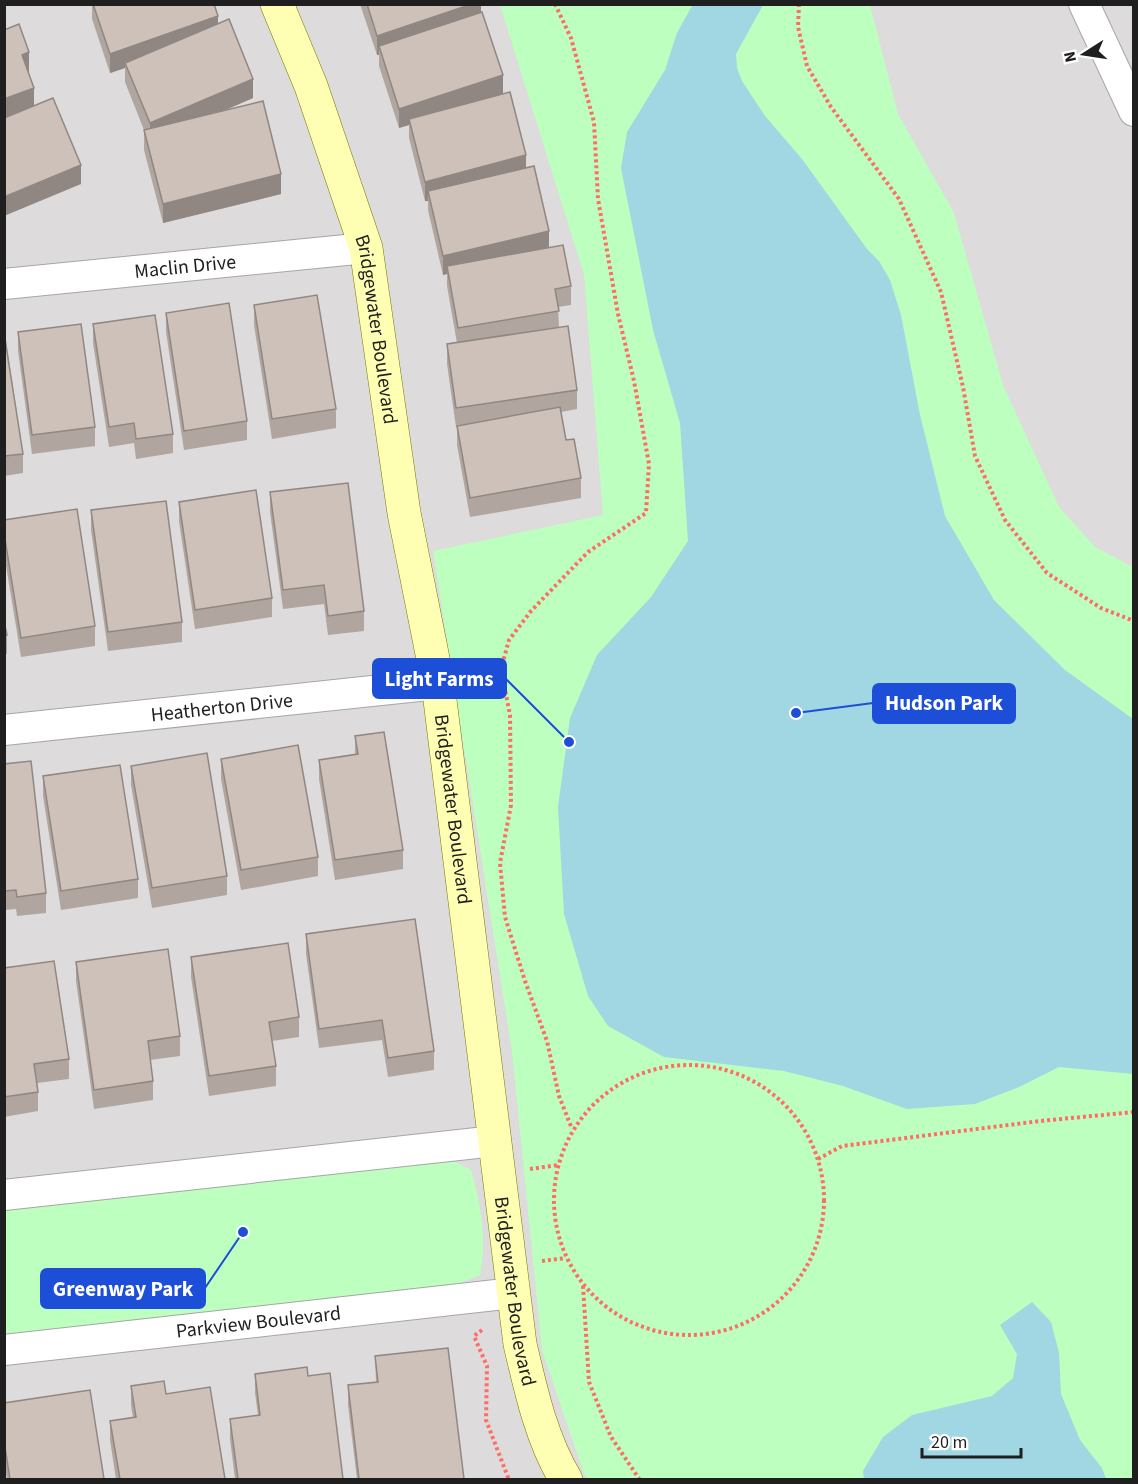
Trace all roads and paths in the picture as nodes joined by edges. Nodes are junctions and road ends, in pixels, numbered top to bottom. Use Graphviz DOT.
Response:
graph roads {
  1 [pos="277,4"];
  2 [pos="555,4"];
  3 [pos="799,4"];
  4 [pos="1084,4"];
  5 [pos="1134,111"];
  6 [pos="366,248"];
  7 [pos="4,284"];
  8 [pos="1134,621"];
  9 [pos="438,684"];
  10 [pos="4,730"];
  11 [pos="1134,1112"];
  12 [pos="572,1129"];
  13 [pos="495,1141"];
  14 [pos="818,1159"];
  15 [pos="4,1195"];
  16 [pos="583,1286"];
  17 [pos="514,1293"];
  18 [pos="482,1330"];
  19 [pos="4,1350"];
  20 [pos="508,1479"];
  21 [pos="566,1479"];
  22 [pos="640,1479"];
  1 -- 6 [label="street, Bridgewater Boulevard"];
  2 -- 12 [label="path"];
  3 -- 8 [label="path"];
  4 -- 5 [label="street"];
  6 -- 7 [label="street, Maclin Drive"];
  6 -- 9 [label="street, Bridgewater Boulevard"];
  9 -- 10 [label="street, Heatherton Drive"];
  9 -- 13 [label="street, Bridgewater Boulevard"];
  11 -- 14 [label="path"];
  12 -- 14 [label="path"];
  12 -- 16 [label="path"];
  13 -- 15 [label="street"];
  13 -- 17 [label="street, Bridgewater Boulevard"];
  14 -- 16 [label="path"];
  16 -- 22 [label="path"];
  17 -- 19 [label="street, Parkview Boulevard"];
  17 -- 21 [label="street, Bridgewater Boulevard"];
  18 -- 20 [label="path"];
}
